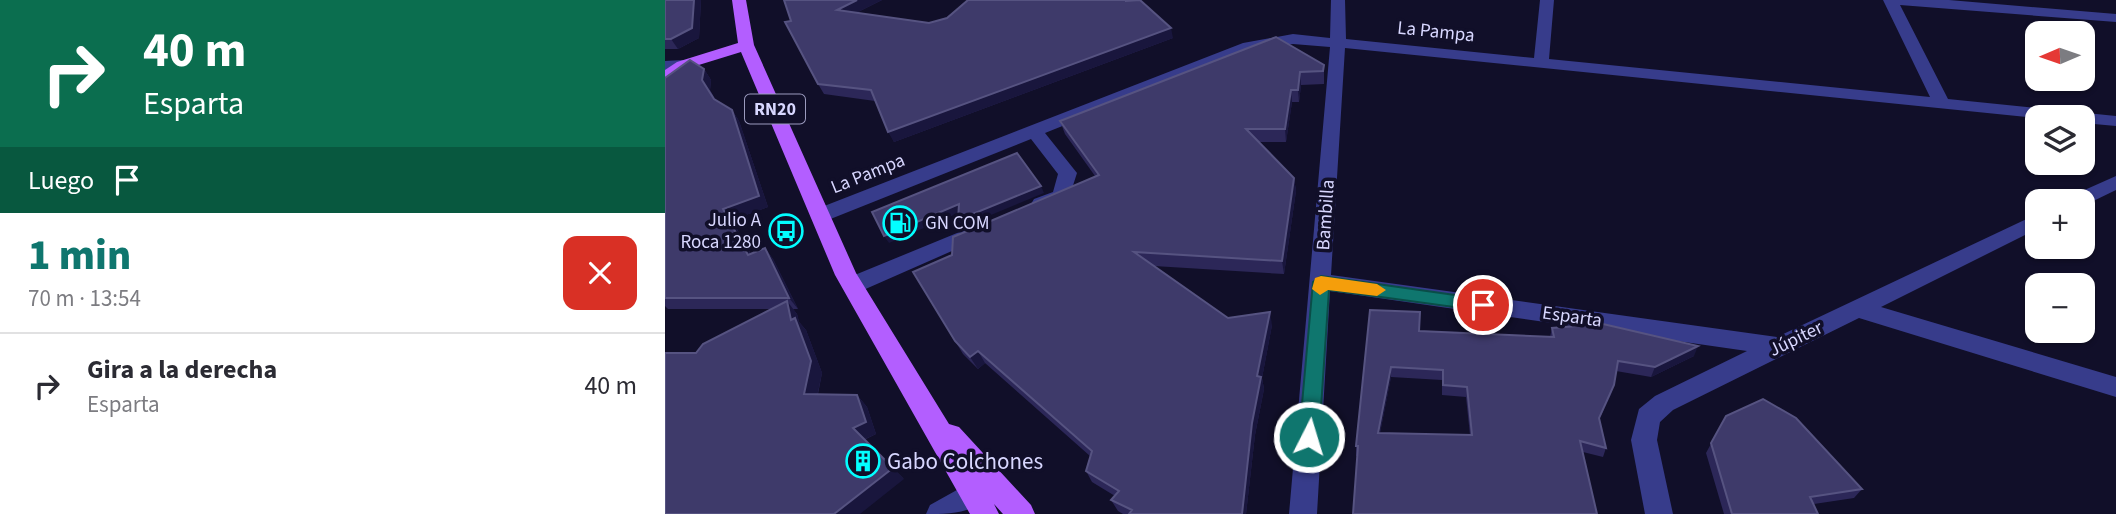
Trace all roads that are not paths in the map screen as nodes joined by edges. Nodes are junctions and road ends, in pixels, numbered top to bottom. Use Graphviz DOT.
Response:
graph roads {
  1 [pos="739,0"];
  2 [pos="1338,0"];
  3 [pos="1547,0"];
  4 [pos="1892,0"];
  5 [pos="2116,18"];
  6 [pos="1338,43"];
  7 [pos="746,45"];
  8 [pos="1541,63"];
  9 [pos="683,65"];
  10 [pos="665,66"];
  11 [pos="665,77"];
  12 [pos="1942,104"];
  13 [pos="2025,112"];
  14 [pos="2095,119"];
  15 [pos="2116,121"];
  16 [pos="1034,131"];
  17 [pos="2116,182"];
  18 [pos="2095,192"];
  19 [pos="1024,212"];
  20 [pos="821,215"];
  21 [pos="999,222"];
  22 [pos="2025,227"];
  23 [pos="1321,282"];
  24 [pos="853,285"];
  25 [pos="1859,309"];
  26 [pos="1781,347"];
  27 [pos="2116,387"];
  28 [pos="928,411"];
  29 [pos="979,504"];
  30 [pos="940,514"];
  31 [pos="1021,514"];
  32 [pos="1303,514"];
  33 [pos="1659,514"];
  1 -- 7 [label="main road, RN20"];
  2 -- 6 [label="street, Bambilla"];
  3 -- 8 [label="street"];
  4 -- 5 [label="street"];
  4 -- 12 [label="street"];
  6 -- 8 [label="street, La Pampa"];
  6 -- 16 [label="street, La Pampa"];
  6 -- 23 [label="street, Bambilla"];
  7 -- 9 [label="main road"];
  7 -- 20 [label="main road, RN20"];
  8 -- 12 [label="street, La Pampa"];
  9 -- 10 [label="street"];
  9 -- 11 [label="main road"];
  12 -- 13 [label="street, La Pampa"];
  14 -- 15 [label="street"];
  16 -- 19 [label="street"];
  16 -- 20 [label="street, La Pampa"];
  17 -- 18 [label="street"];
  20 -- 24 [label="main road, RN20"];
  21 -- 24 [label="street"];
  22 -- 25 [label="street, Júpiter"];
  23 -- 26 [label="street, Esparta"];
  23 -- 32 [label="street, Bambilla"];
  24 -- 28 [label="main road, RN20"];
  25 -- 26 [label="street, Júpiter"];
  25 -- 27 [label="street"];
  26 -- 33 [label="street, Júpiter"];
  28 -- 29 [label="main road, RN20"];
  28 -- 31 [label="main road, RN20"];
  29 -- 30 [label="street"];
}
